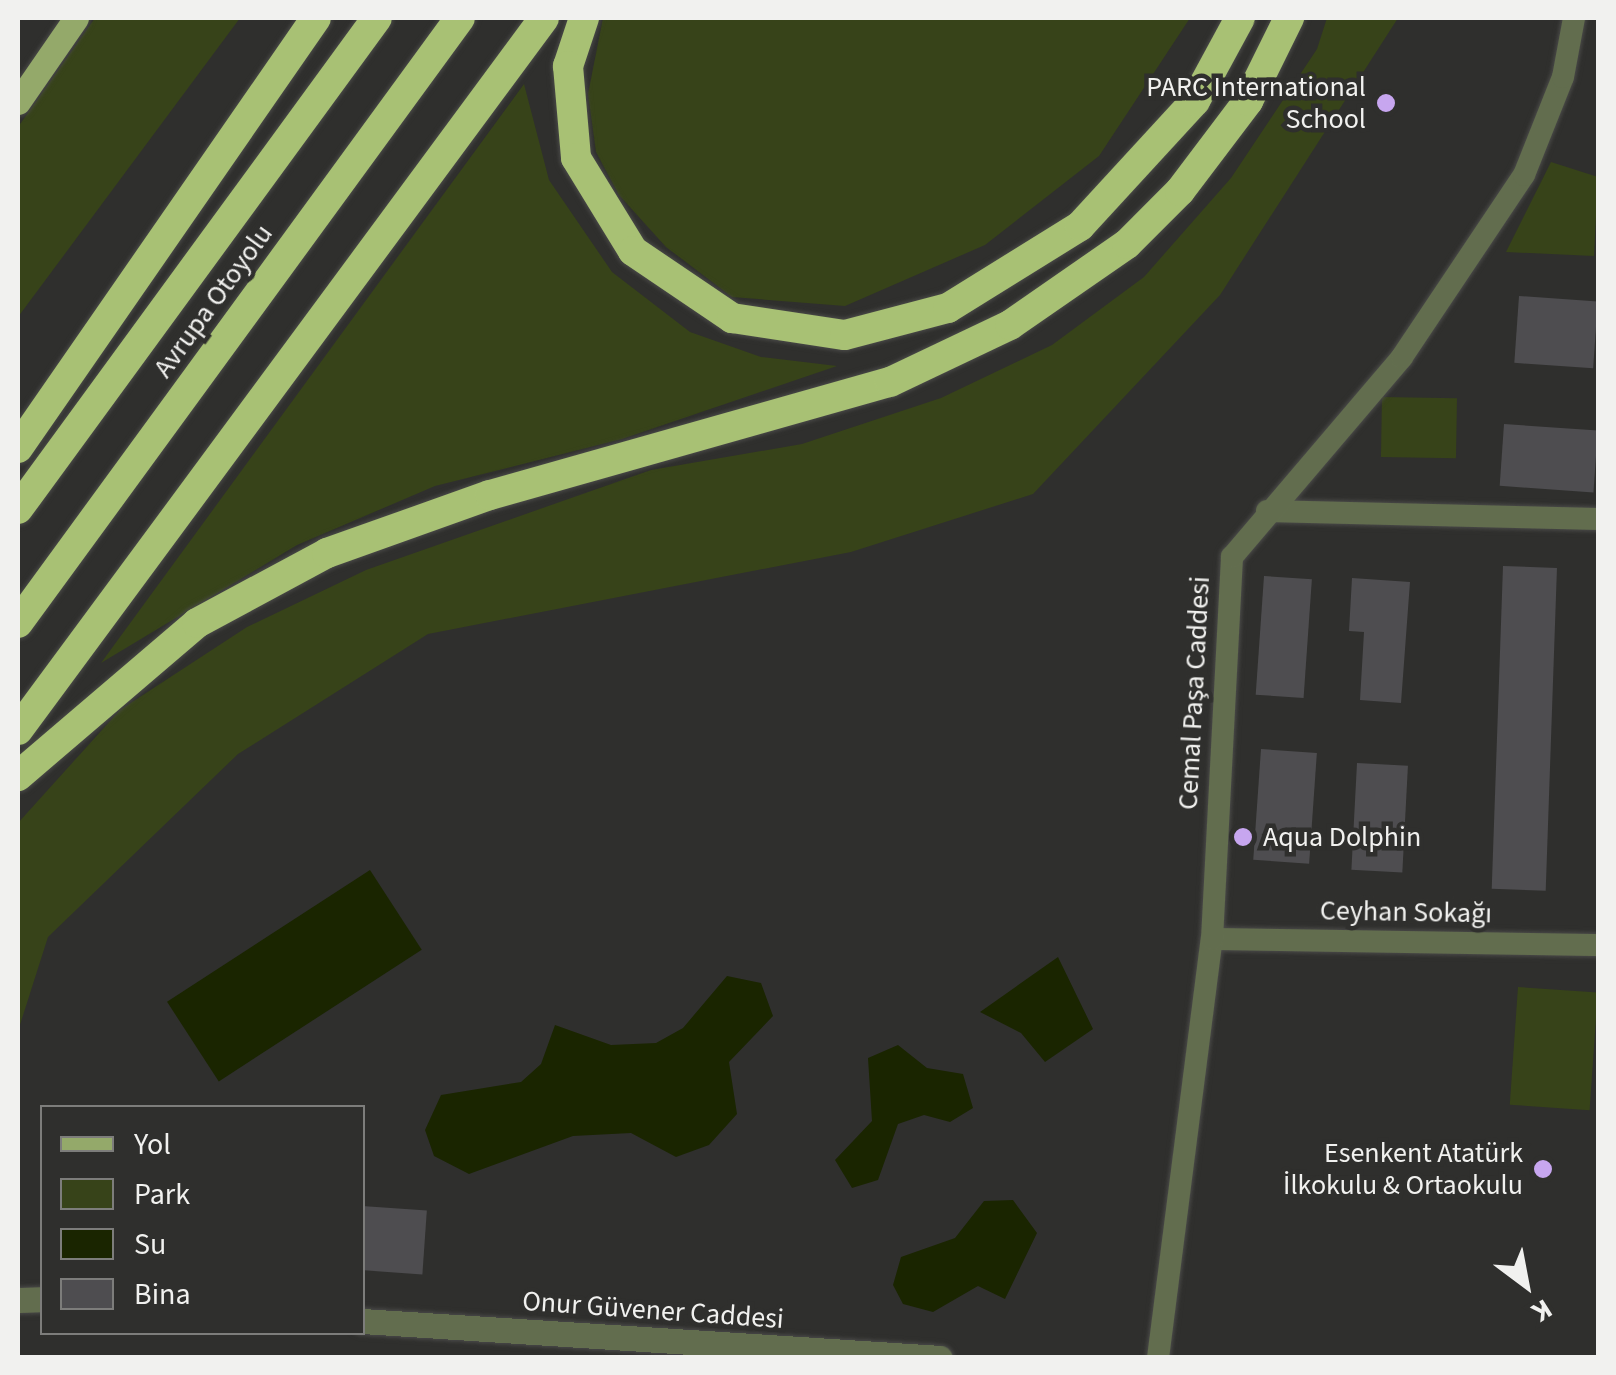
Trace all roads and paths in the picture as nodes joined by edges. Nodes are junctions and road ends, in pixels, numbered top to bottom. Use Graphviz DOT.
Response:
graph roads {
  1 [pos="76,18"];
  2 [pos="300,18"];
  3 [pos="316,18"];
  4 [pos="377,18"];
  5 [pos="460,18"];
  6 [pos="544,18"];
  7 [pos="584,18"];
  8 [pos="1240,18"];
  9 [pos="1290,18"];
  10 [pos="1574,18"];
  11 [pos="270,83"];
  12 [pos="18,102"];
  13 [pos="18,448"];
  14 [pos="18,509"];
  15 [pos="1267,512"];
  16 [pos="1598,519"];
  17 [pos="18,623"];
  18 [pos="18,730"];
  19 [pos="18,776"];
  20 [pos="1212,939"];
  21 [pos="1598,945"];
  22 [pos="365,1321"];
  23 [pos="940,1358"];
  24 [pos="1158,1358"];
  1 -- 12 [label="main road"];
  2 -- 11 [label="highway"];
  3 -- 11 [label="highway"];
  4 -- 14 [label="highway, Avrupa Otoyolu"];
  5 -- 17 [label="highway, Avrupa Otoyolu"];
  6 -- 18 [label="highway"];
  7 -- 8 [label="highway"];
  9 -- 19 [label="highway"];
  10 -- 15 [label="street, Cemal Paşa Caddesi"];
  11 -- 13 [label="highway"];
  15 -- 16 [label="street"];
  15 -- 20 [label="street, Cemal Paşa Caddesi"];
  20 -- 21 [label="street, Ceyhan Sokağı"];
  20 -- 24 [label="street, Cemal Paşa Caddesi"];
  22 -- 23 [label="street, Onur Güvener Caddesi"];
}
